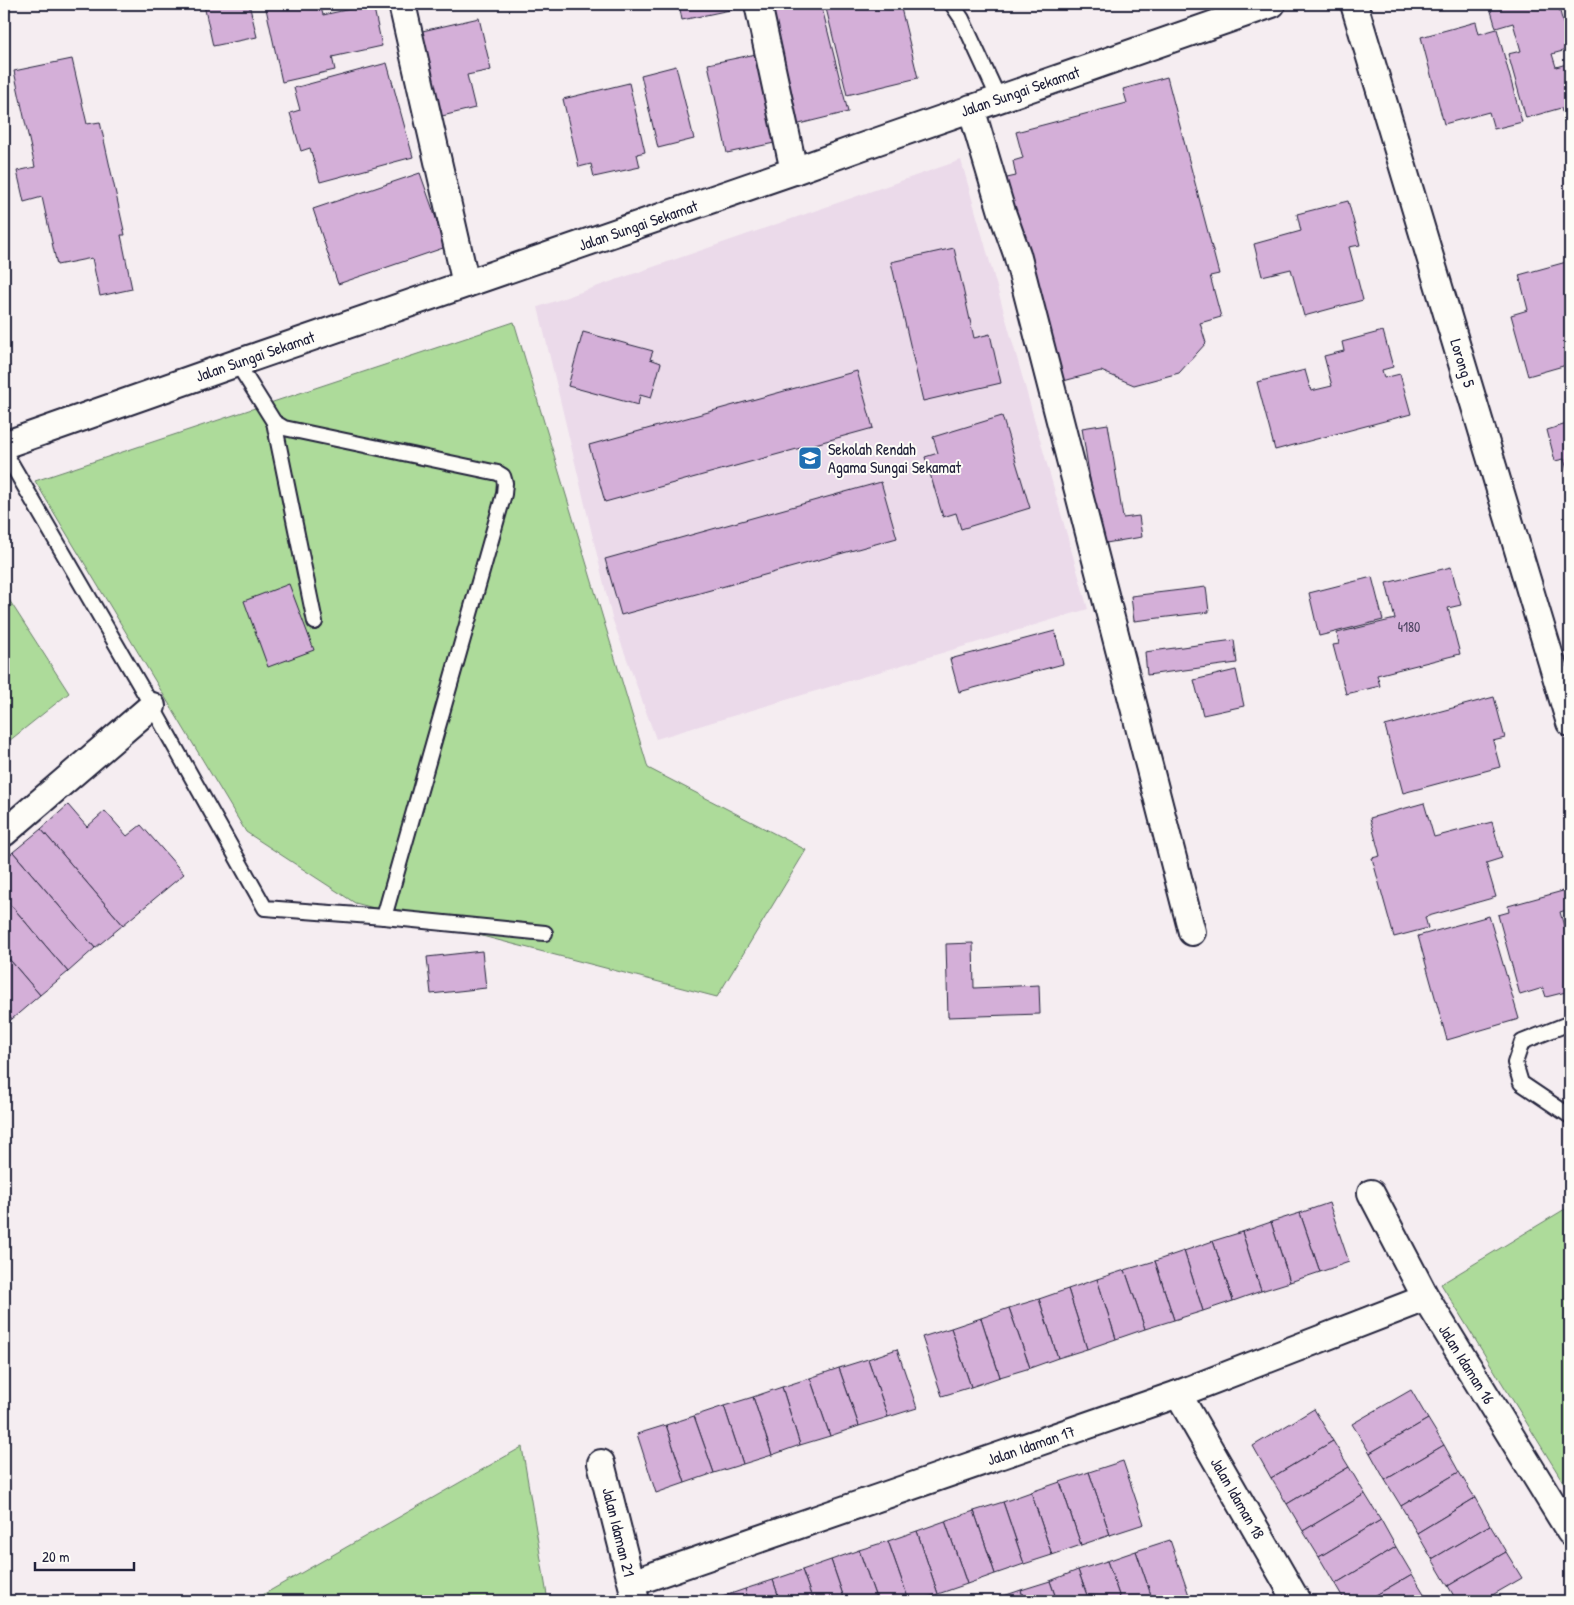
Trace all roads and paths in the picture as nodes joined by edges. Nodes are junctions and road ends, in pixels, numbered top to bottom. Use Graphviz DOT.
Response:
graph roads {
  1 [pos="402,4"];
  2 [pos="758,4"];
  3 [pos="952,4"];
  4 [pos="1272,4"];
  5 [pos="1354,4"];
  6 [pos="999,99"];
  7 [pos="970,108"];
  8 [pos="794,172"];
  9 [pos="466,284"];
  10 [pos="236,363"];
  11 [pos="274,422"];
  12 [pos="4,445"];
  13 [pos="4,451"];
  14 [pos="315,622"];
  15 [pos="152,706"];
  16 [pos="1570,723"];
  17 [pos="4,832"];
  18 [pos="384,917"];
  19 [pos="1192,932"];
  20 [pos="545,933"];
  21 [pos="1570,1023"];
  22 [pos="1570,1116"];
  23 [pos="1371,1192"];
  24 [pos="1426,1298"];
  25 [pos="1178,1394"];
  26 [pos="601,1463"];
  27 [pos="1570,1532"];
  28 [pos="634,1592"];
  29 [pos="1297,1601"];
  1 -- 9 [label="street"];
  2 -- 8 [label="street"];
  3 -- 6 [label="lane"];
  4 -- 6 [label="street, Jalan Sungai Sekamat"];
  5 -- 16 [label="street, Lorong 5"];
  6 -- 7 [label="street, Jalan Sungai Sekamat"];
  7 -- 8 [label="street, Jalan Sungai Sekamat"];
  7 -- 19 [label="street"];
  8 -- 9 [label="street, Jalan Sungai Sekamat"];
  9 -- 10 [label="street, Jalan Sungai Sekamat"];
  10 -- 11 [label="lane"];
  10 -- 12 [label="street, Jalan Sungai Sekamat"];
  11 -- 14 [label="lane"];
  11 -- 18 [label="lane"];
  13 -- 15 [label="lane"];
  15 -- 17 [label="street"];
  15 -- 18 [label="lane"];
  18 -- 20 [label="lane"];
  21 -- 22 [label="lane"];
  23 -- 24 [label="street, Jalan Idaman 16"];
  24 -- 25 [label="street, Jalan Idaman 17"];
  24 -- 27 [label="street, Jalan Idaman 16"];
  25 -- 28 [label="street, Jalan Idaman 17"];
  25 -- 29 [label="street, Jalan Idaman 18"];
  26 -- 28 [label="street, Jalan Idaman 21"];
}
